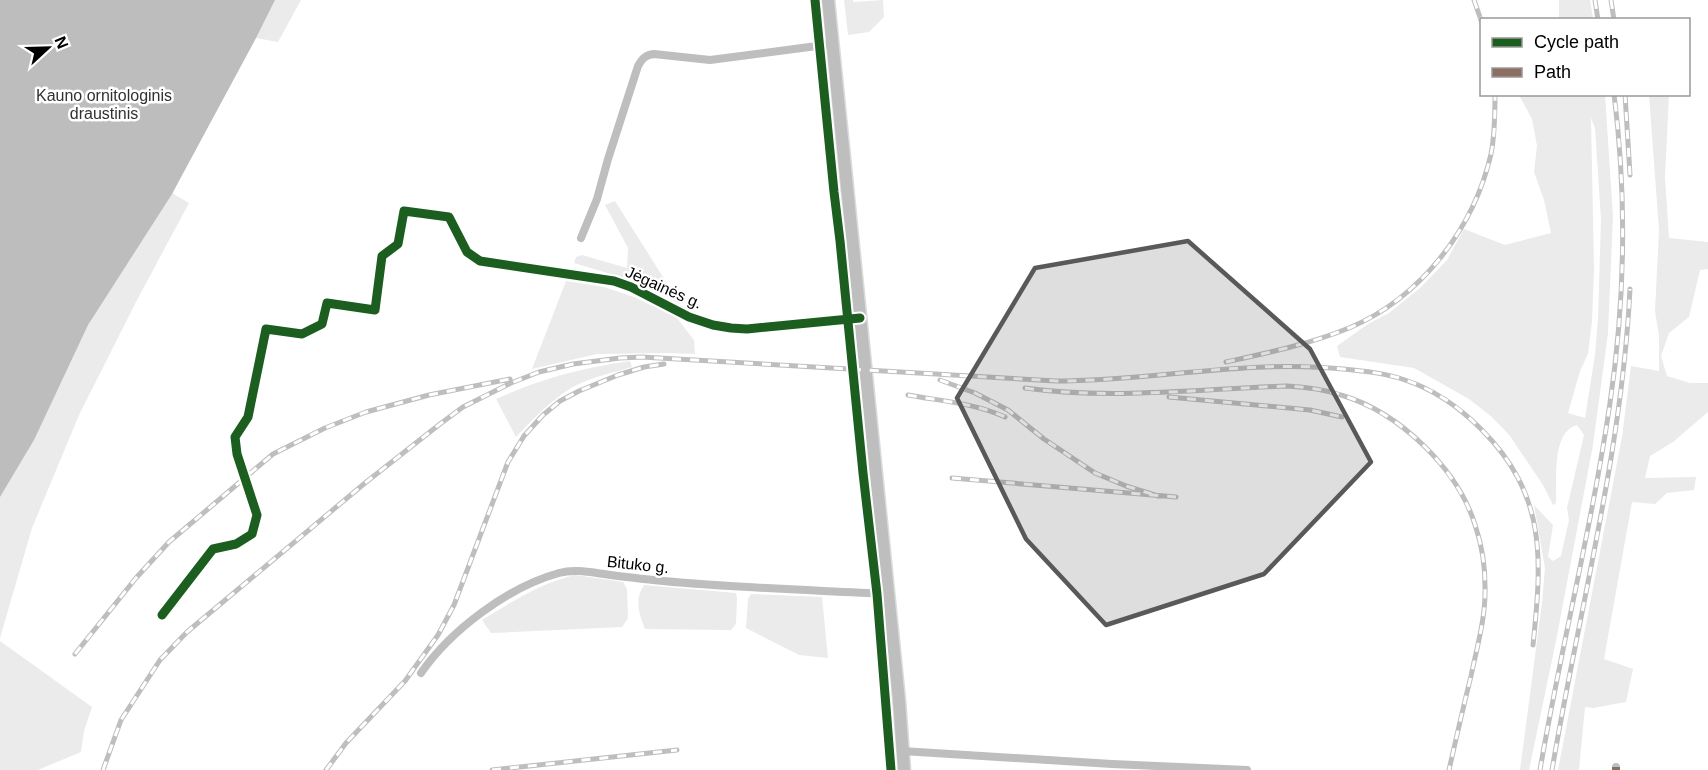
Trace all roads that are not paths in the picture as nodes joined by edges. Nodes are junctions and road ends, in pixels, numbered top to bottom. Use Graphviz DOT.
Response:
graph roads {
  1 [pos="828,0"];
  2 [pos="832,44"];
  3 [pos="581,238"];
  4 [pos="860,318"];
  5 [pos="887,594"];
  6 [pos="162,615"];
  7 [pos="421,673"];
  8 [pos="902,751"];
  9 [pos="904,770"];
  10 [pos="1247,770"];
  1 -- 2 [label="main road"];
  2 -- 3 [label="street"];
  2 -- 4 [label="main road"];
  4 -- 5 [label="main road"];
  4 -- 6 [label="street, Jėgainės g."];
  5 -- 7 [label="street, Bituko g."];
  5 -- 8 [label="main road"];
  8 -- 9 [label="main road"];
  8 -- 10 [label="street"];
}
